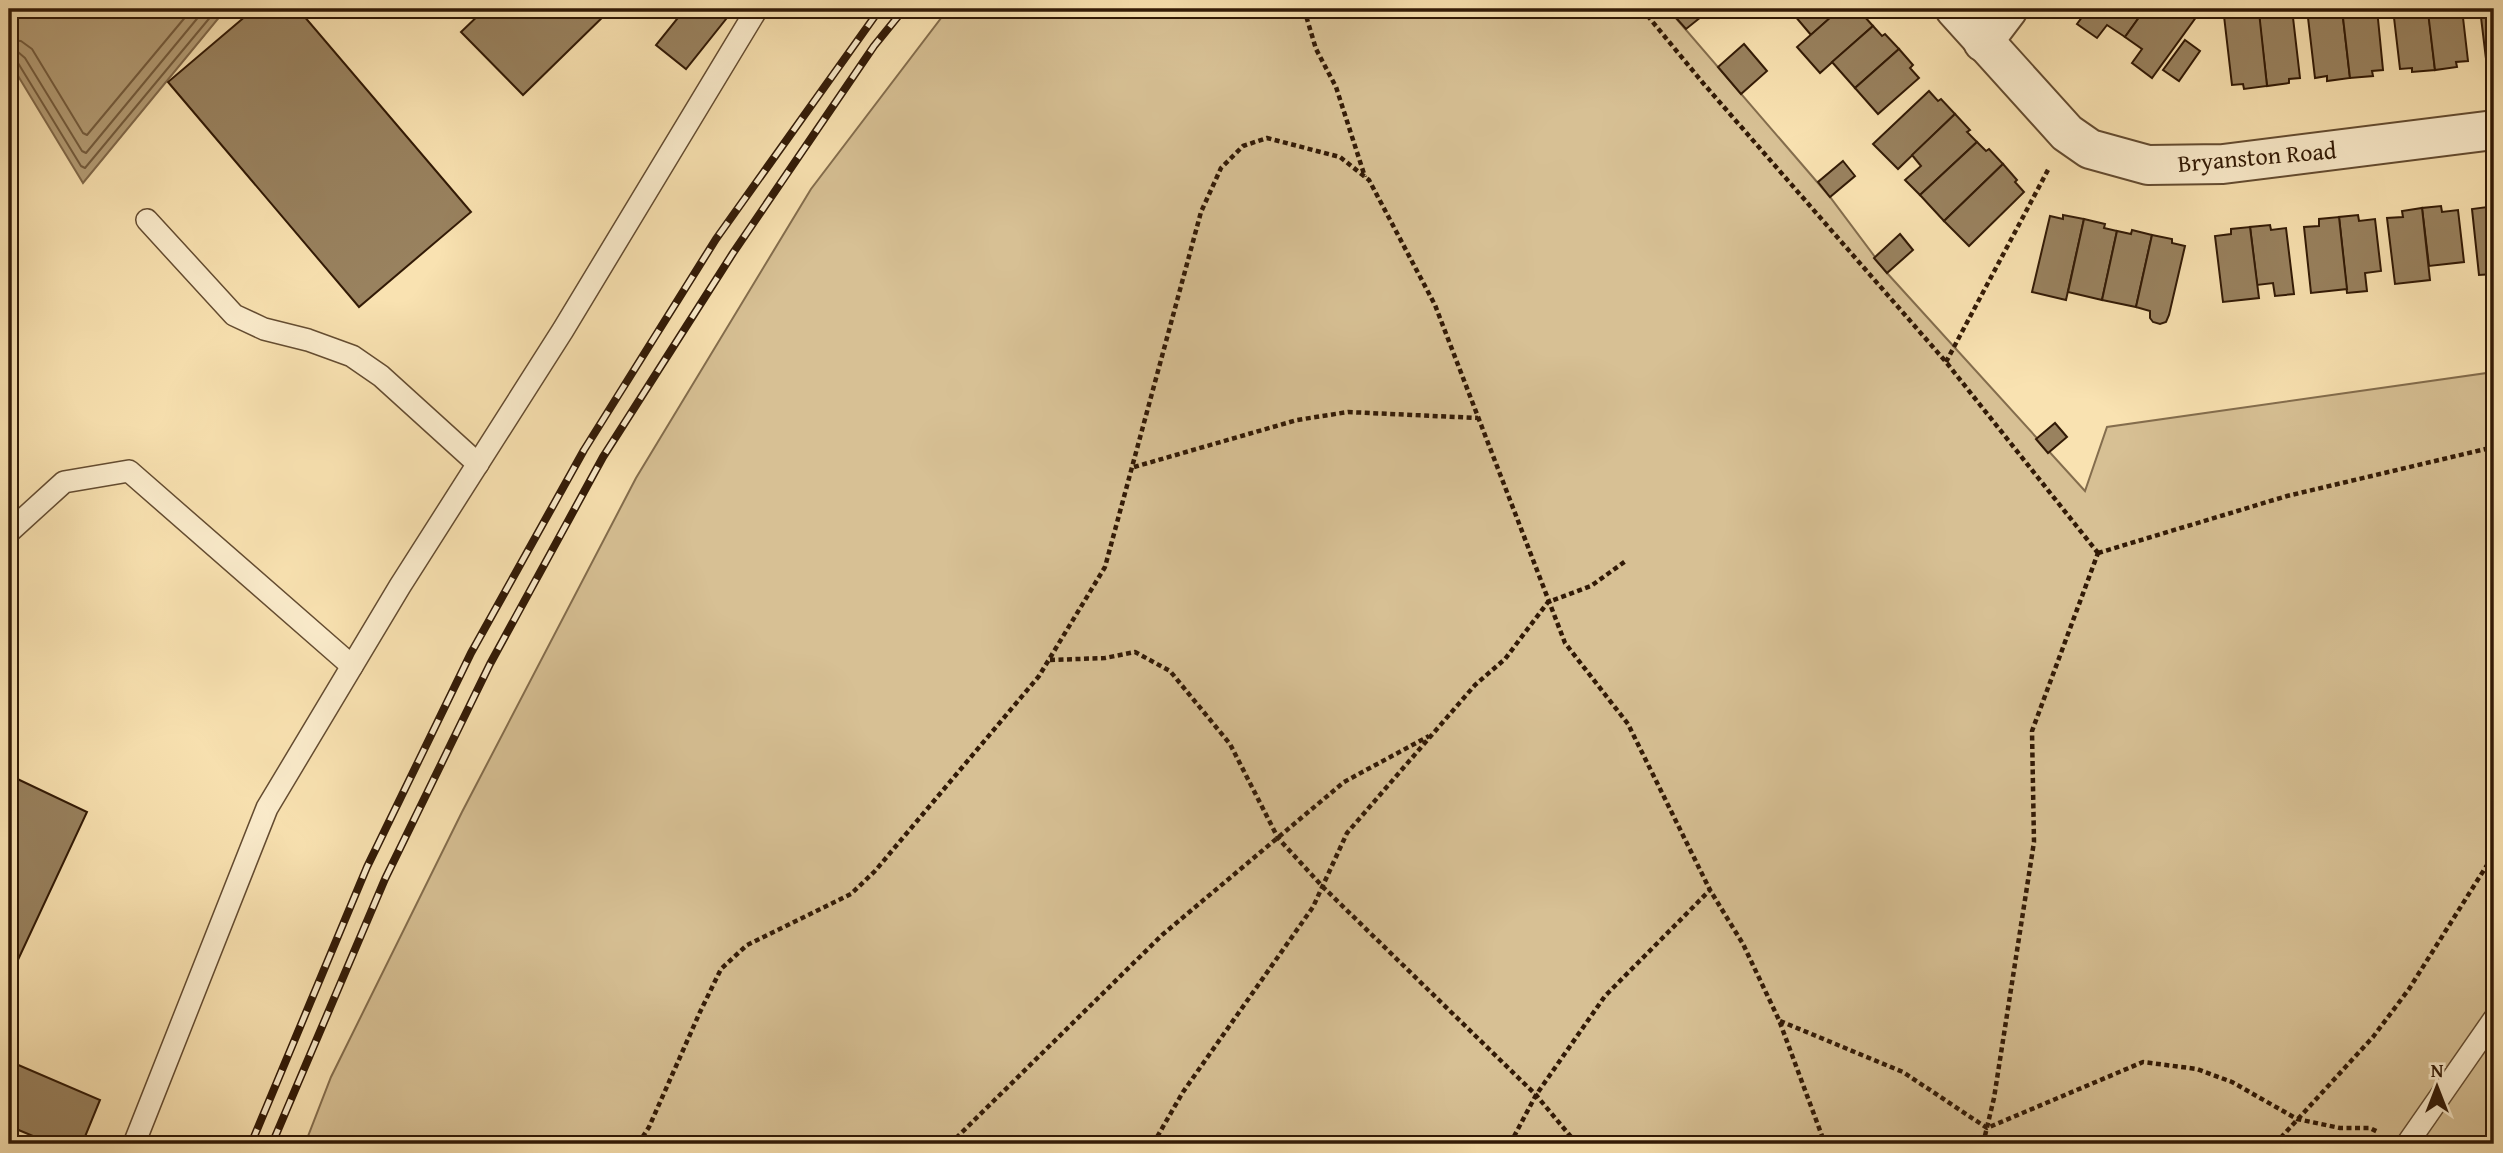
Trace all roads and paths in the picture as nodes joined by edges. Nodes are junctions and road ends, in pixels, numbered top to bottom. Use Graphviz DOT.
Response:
graph roads {
  1 [pos="757,9"];
  2 [pos="1304,9"];
  3 [pos="1642,9"];
  4 [pos="1955,9"];
  5 [pos="2008,9"];
  6 [pos="1983,42"];
  7 [pos="2494,130"];
  8 [pos="2067,133"];
  9 [pos="1366,178"];
  10 [pos="147,220"];
  11 [pos="1945,362"];
  12 [pos="1478,418"];
  13 [pos="2494,447"];
  14 [pos="478,464"];
  15 [pos="1133,467"];
  16 [pos="9,532"];
  17 [pos="2098,553"];
  18 [pos="1627,561"];
  19 [pos="1548,602"];
  20 [pos="1049,660"];
  21 [pos="352,666"];
  22 [pos="1432,734"];
  23 [pos="1278,838"];
  24 [pos="2494,854"];
  25 [pos="1323,887"];
  26 [pos="1710,890"];
  27 [pos="2494,1019"];
  28 [pos="1779,1020"];
  29 [pos="1536,1095"];
  30 [pos="2297,1119"];
  31 [pos="1987,1128"];
  32 [pos="2381,1133"];
  33 [pos="134,1144"];
  34 [pos="638,1144"];
  35 [pos="950,1144"];
  36 [pos="1153,1144"];
  37 [pos="1510,1144"];
  38 [pos="1577,1144"];
  39 [pos="1825,1144"];
  40 [pos="1983,1144"];
  41 [pos="2275,1144"];
  42 [pos="2407,1144"];
  1 -- 14 [label="lane"];
  2 -- 9 [label="path"];
  3 -- 11 [label="path"];
  4 -- 6 [label="street, Bryanston Road"];
  5 -- 6 [label="street"];
  6 -- 8 [label="street, Bryanston Road"];
  7 -- 8 [label="street, Bryanston Road"];
  8 -- 11 [label="path"];
  9 -- 12 [label="path"];
  9 -- 15 [label="path"];
  10 -- 14 [label="lane"];
  11 -- 17 [label="path"];
  12 -- 15 [label="path"];
  12 -- 19 [label="path"];
  13 -- 17 [label="path"];
  14 -- 21 [label="lane"];
  15 -- 20 [label="path"];
  16 -- 21 [label="lane"];
  17 -- 31 [label="path"];
  18 -- 19 [label="path"];
  19 -- 22 [label="path"];
  19 -- 26 [label="path"];
  20 -- 23 [label="path"];
  20 -- 34 [label="path"];
  21 -- 33 [label="lane"];
  22 -- 23 [label="path"];
  22 -- 25 [label="path"];
  23 -- 25 [label="path"];
  23 -- 35 [label="path"];
  24 -- 30 [label="path"];
  25 -- 29 [label="path"];
  25 -- 36 [label="path"];
  26 -- 28 [label="path"];
  26 -- 29 [label="path"];
  27 -- 42 [label="lane"];
  28 -- 31 [label="path"];
  28 -- 39 [label="path"];
  29 -- 37 [label="path"];
  29 -- 38 [label="path"];
  30 -- 31 [label="path"];
  30 -- 32 [label="path"];
  30 -- 41 [label="path"];
  31 -- 40 [label="path"];
}
